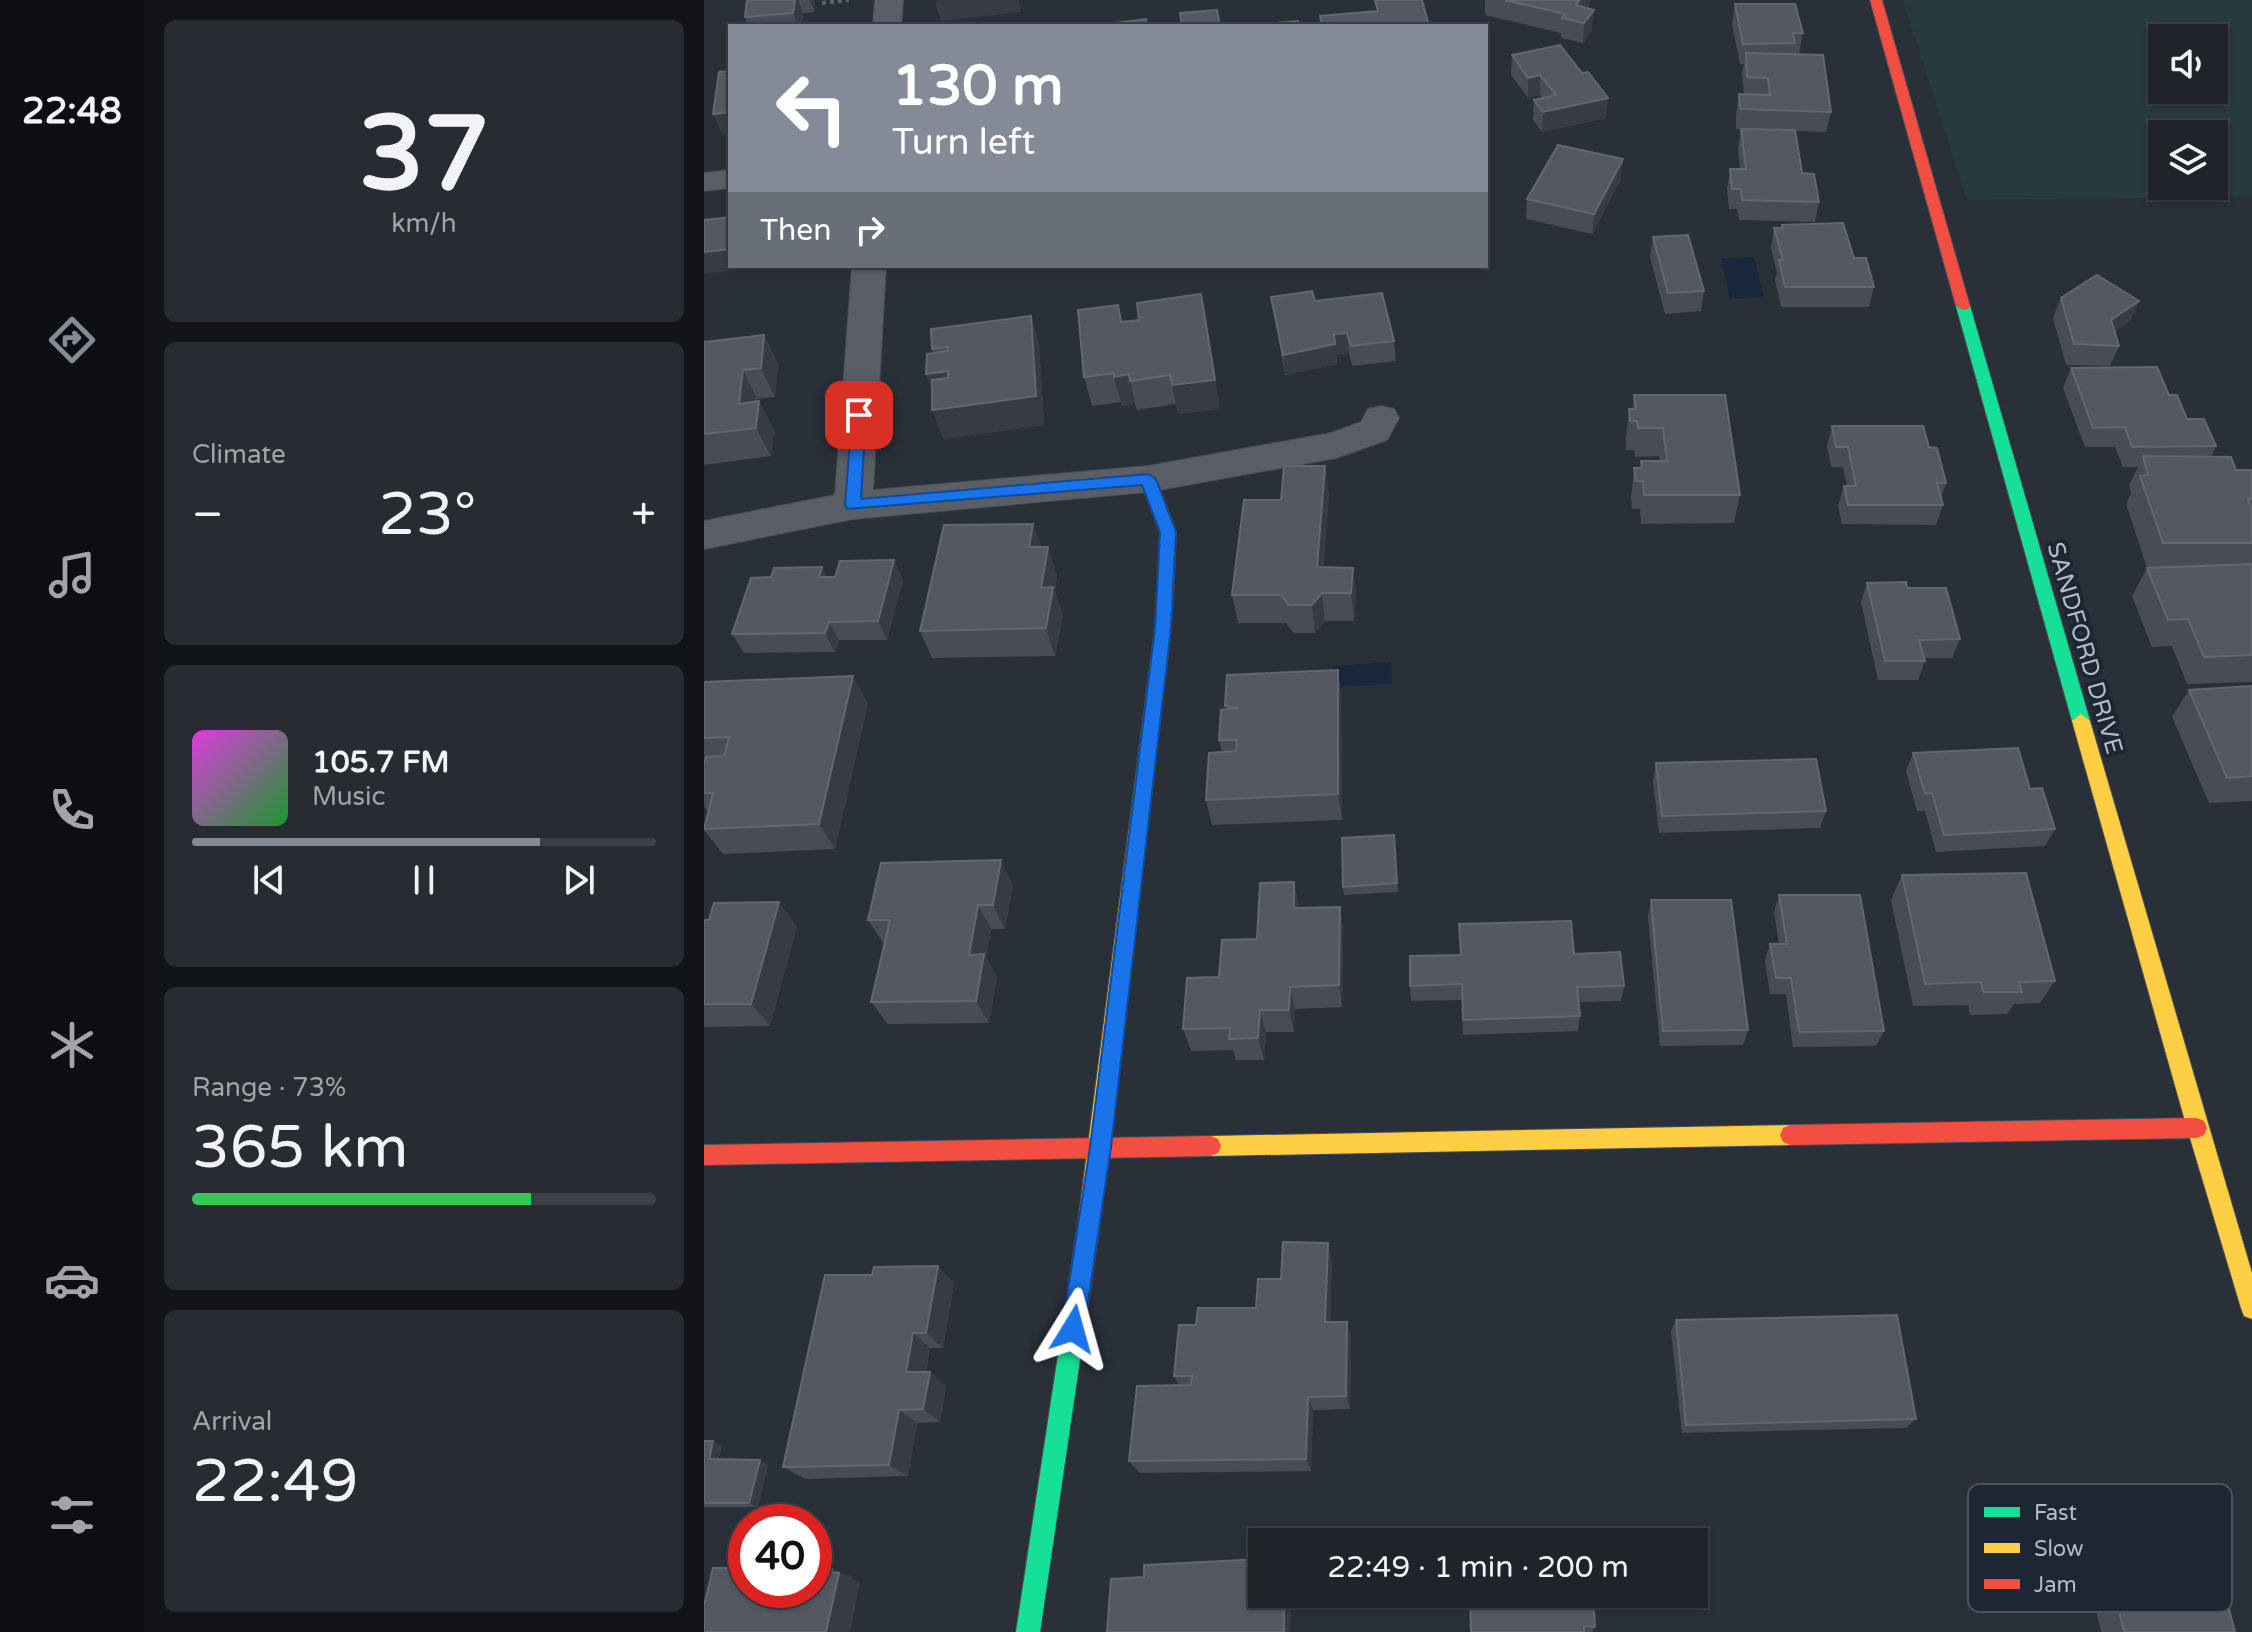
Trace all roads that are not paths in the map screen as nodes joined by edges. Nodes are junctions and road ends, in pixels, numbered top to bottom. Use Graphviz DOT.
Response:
graph roads {
  1 [pos="889,0"];
  2 [pos="1876,0"];
  3 [pos="887,24"];
  4 [pos="728,179"];
  5 [pos="704,182"];
  6 [pos="869,268"];
  7 [pos="1381,418"];
  8 [pos="1148,479"];
  9 [pos="853,505"];
  10 [pos="704,535"];
  11 [pos="2197,1128"];
  12 [pos="1100,1147"];
  13 [pos="704,1155"];
  14 [pos="2252,1308"];
  15 [pos="1028,1632"];
  1 -- 3 [label="street"];
  2 -- 11 [label="street, SANDFORD DRIVE"];
  4 -- 5 [label="street"];
  6 -- 9 [label="street"];
  7 -- 8 [label="street"];
  8 -- 9 [label="street"];
  8 -- 12 [label="street"];
  9 -- 10 [label="street"];
  11 -- 12 [label="street"];
  11 -- 14 [label="street, SANDFORD DRIVE"];
  12 -- 13 [label="street"];
  12 -- 15 [label="street"];
}
